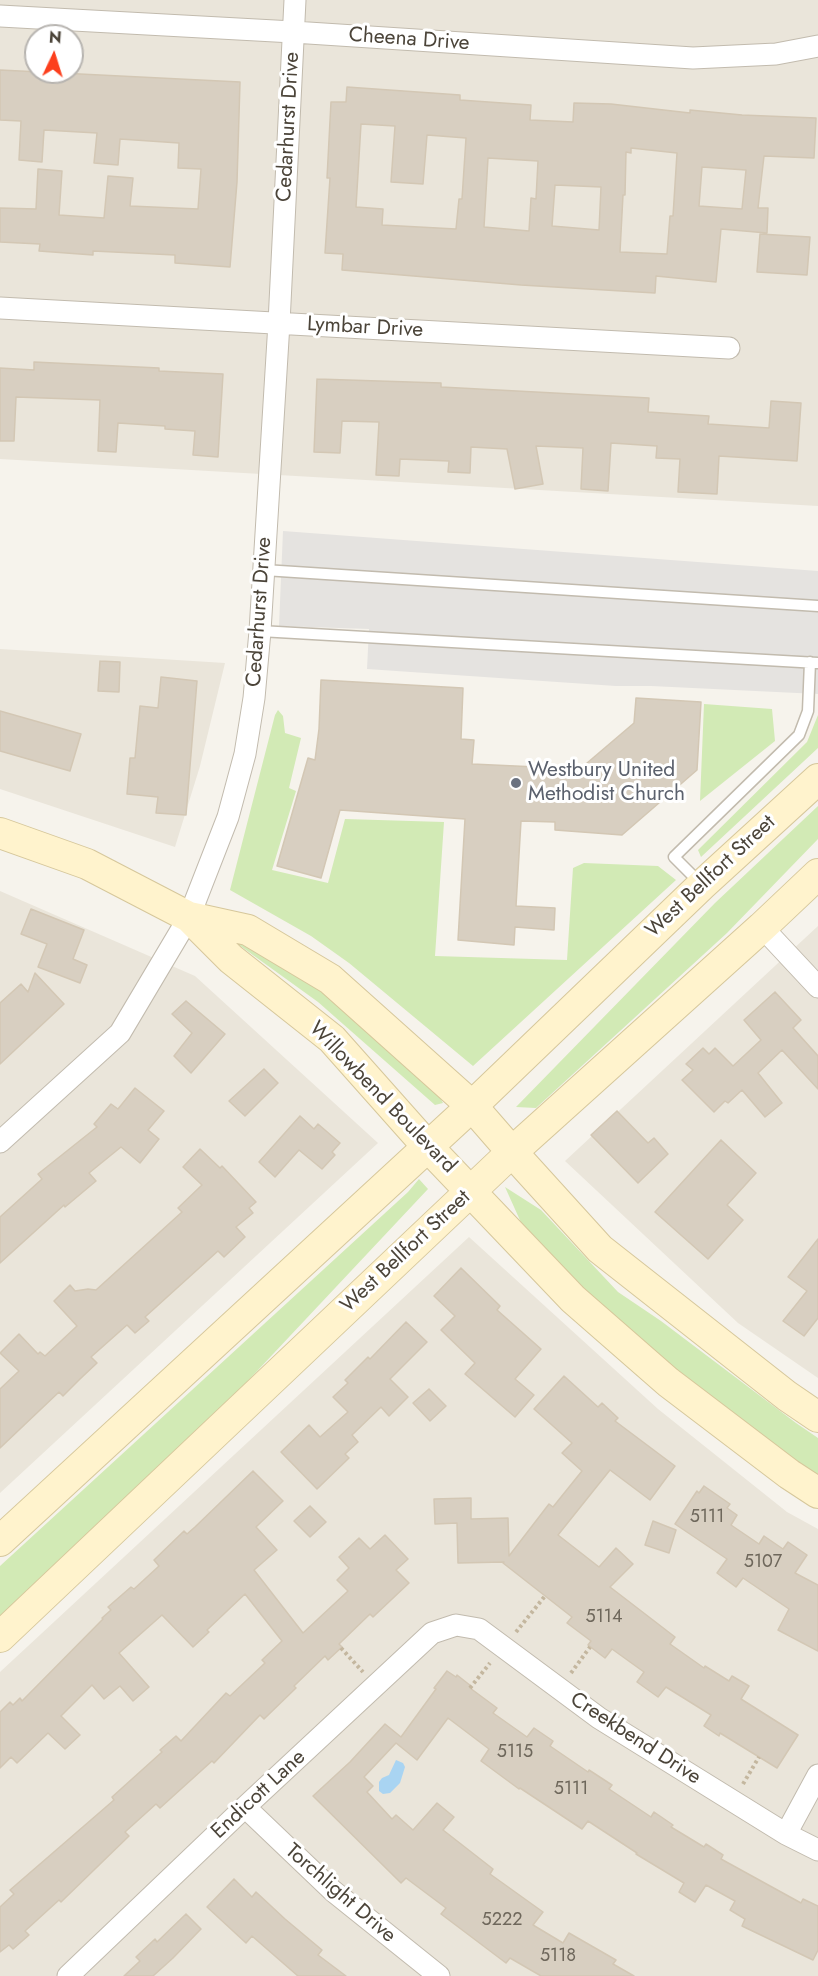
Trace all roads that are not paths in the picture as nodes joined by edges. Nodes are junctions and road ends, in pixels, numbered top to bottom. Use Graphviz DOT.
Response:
graph roads {
  1 [pos="295,0"];
  2 [pos="0,16"];
  3 [pos="293,32"];
  4 [pos="818,45"];
  5 [pos="0,308"];
  6 [pos="279,323"];
  7 [pos="729,348"];
  8 [pos="264,570"];
  9 [pos="818,606"];
  10 [pos="260,631"];
  11 [pos="814,663"];
  12 [pos="818,779"];
  13 [pos="0,832"];
  14 [pos="818,874"];
  15 [pos="702,885"];
  16 [pos="189,917"];
  17 [pos="762,927"];
  18 [pos="818,987"];
  19 [pos="472,1106"];
  20 [pos="0,1142"];
  21 [pos="428,1147"];
  22 [pos="512,1152"];
  23 [pos="471,1190"];
  24 [pos="818,1417"];
  25 [pos="818,1493"];
  26 [pos="0,1541"];
  27 [pos="456,1625"];
  28 [pos="0,1637"];
  29 [pos="818,1775"];
  30 [pos="245,1807"];
  31 [pos="786,1834"];
  32 [pos="818,1850"];
  33 [pos="68,1976"];
  34 [pos="439,1976"];
  1 -- 3 [label="street, Cedarhurst Drive"];
  2 -- 3 [label="street, Cheena Drive"];
  3 -- 4 [label="street, Cheena Drive"];
  3 -- 6 [label="street, Cedarhurst Drive"];
  5 -- 6 [label="street, Lymbar Drive"];
  6 -- 7 [label="street, Lymbar Drive"];
  6 -- 8 [label="street, Cedarhurst Drive"];
  8 -- 9 [label="lane"];
  8 -- 10 [label="street, Cedarhurst Drive"];
  10 -- 11 [label="lane"];
  10 -- 16 [label="street, Cedarhurst Drive"];
  11 -- 15 [label="lane"];
  12 -- 15 [label="main road, West Bellfort Street"];
  13 -- 16 [label="main road, Willowbend Boulevard"];
  14 -- 17 [label="main road, West Bellfort Street"];
  15 -- 19 [label="main road, West Bellfort Street"];
  16 -- 19 [label="main road, Willowbend Boulevard"];
  16 -- 20 [label="street, Cedarhurst Drive"];
  16 -- 21 [label="main road, Willowbend Boulevard"];
  17 -- 18 [label="street"];
  17 -- 22 [label="main road, West Bellfort Street"];
  19 -- 21 [label="main road, West Bellfort Street"];
  19 -- 22 [label="main road, Willowbend Boulevard"];
  21 -- 23 [label="main road, Willowbend Boulevard"];
  21 -- 26 [label="main road, West Bellfort Street"];
  22 -- 23 [label="main road, West Bellfort Street"];
  22 -- 24 [label="main road, Willowbend Boulevard"];
  23 -- 25 [label="main road, Willowbend Boulevard"];
  23 -- 28 [label="main road, West Bellfort Street"];
  27 -- 30 [label="street, Endicott Lane"];
  27 -- 31 [label="street, Creekbend Drive"];
  29 -- 31 [label="street"];
  30 -- 33 [label="street, Endicott Lane"];
  30 -- 34 [label="street, Torchlight Drive"];
  31 -- 32 [label="street, Creekbend Drive"];
}
